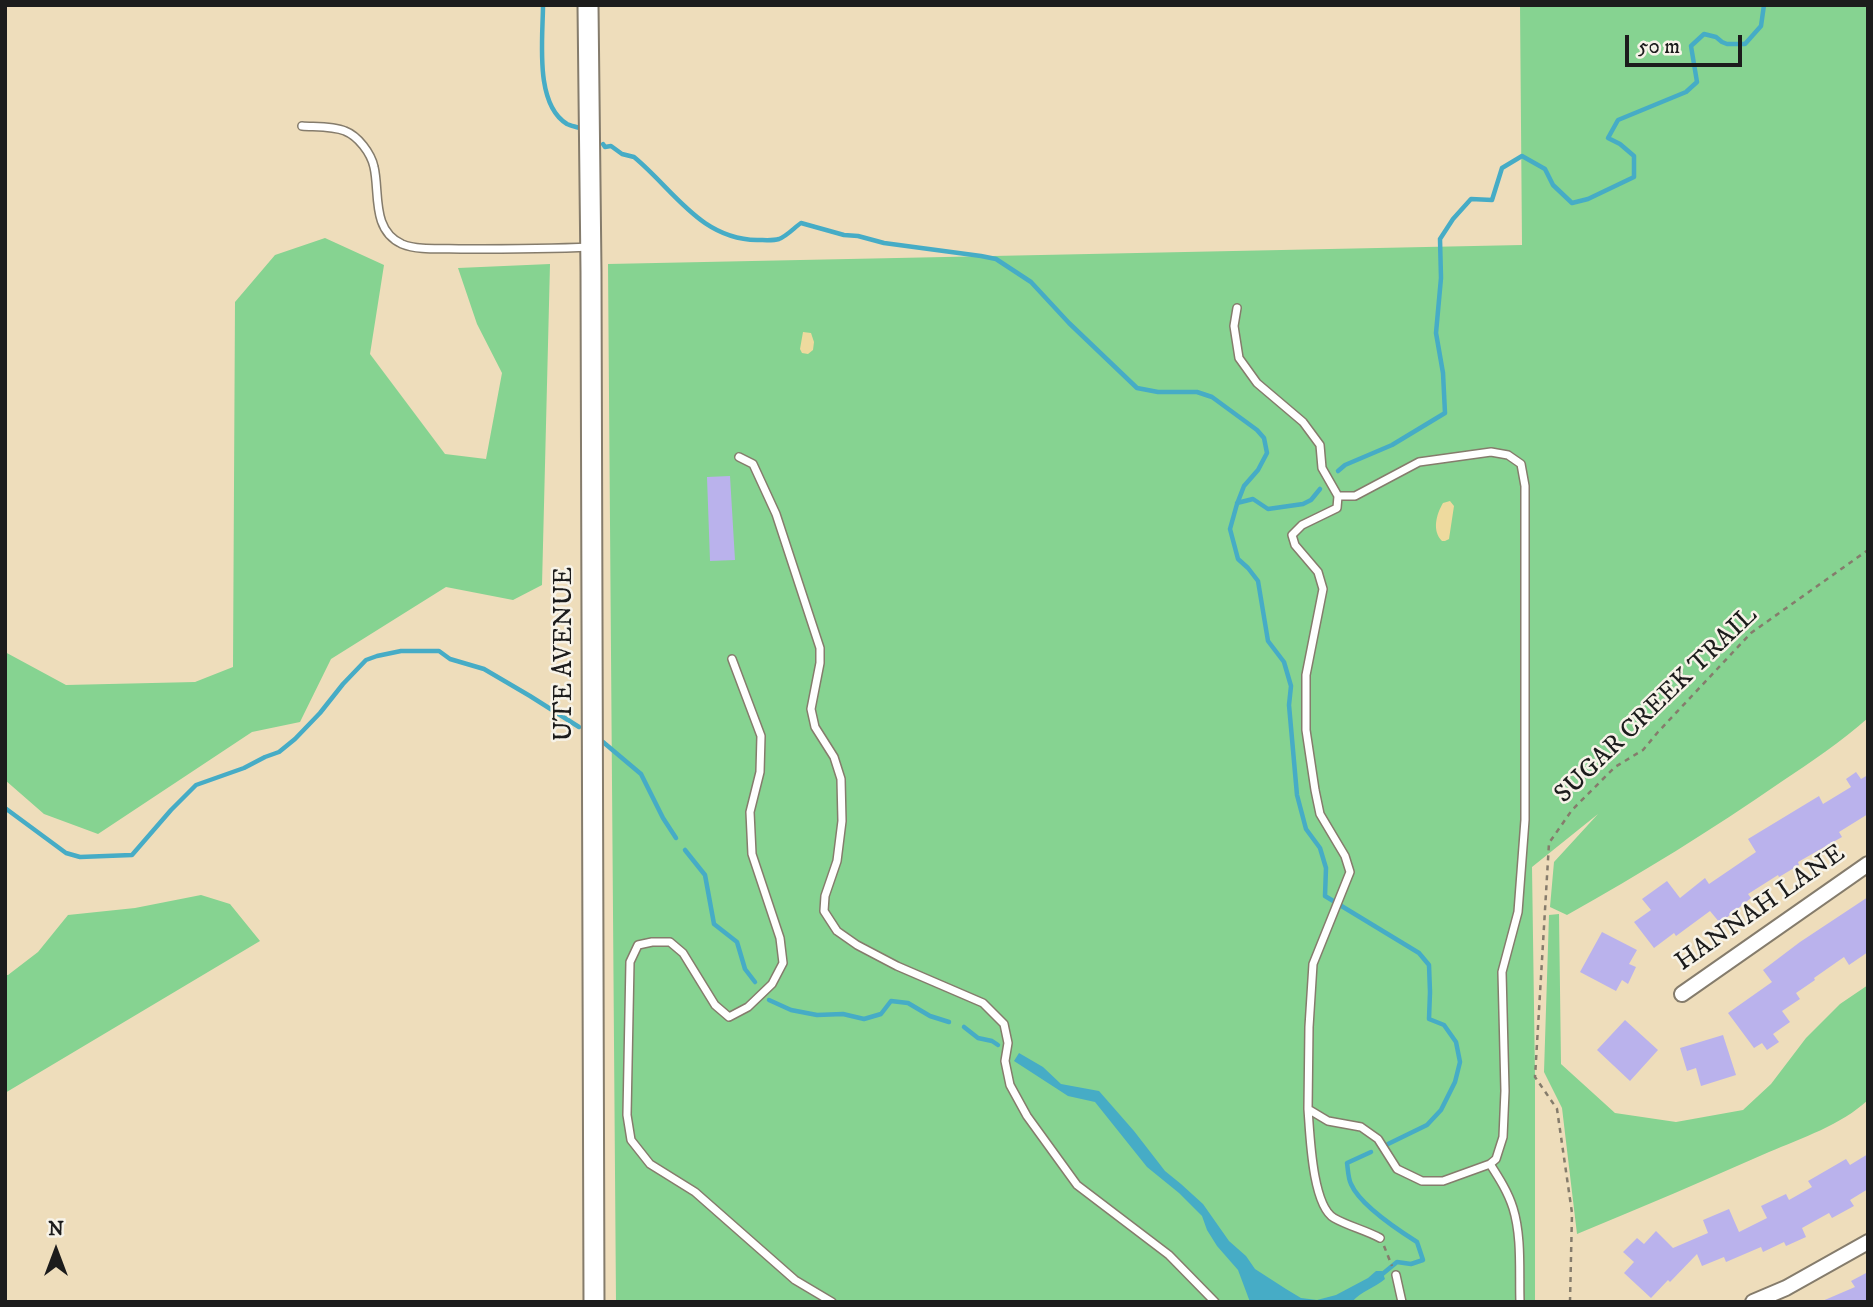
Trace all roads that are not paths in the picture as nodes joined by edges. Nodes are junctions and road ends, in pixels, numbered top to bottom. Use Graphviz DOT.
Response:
graph roads {
  1 [pos="588,5"];
  2 [pos="302,126"];
  3 [pos="591,247"];
  4 [pos="1237,309"];
  5 [pos="739,457"];
  6 [pos="1338,496"];
  7 [pos="732,659"];
  8 [pos="1868,864"];
  9 [pos="1682,994"];
  10 [pos="1308,1109"];
  11 [pos="1490,1164"];
  12 [pos="1380,1238"];
  13 [pos="1868,1242"];
  14 [pos="1396,1276"];
  15 [pos="594,1302"];
  16 [pos="832,1302"];
  17 [pos="1215,1302"];
  18 [pos="1402,1302"];
  19 [pos="1520,1302"];
  20 [pos="1753,1302"];
  1 -- 3 [label="main road, UTE AVENUE"];
  2 -- 3 [label="lane"];
  3 -- 15 [label="main road, UTE AVENUE"];
  4 -- 6 [label="lane"];
  5 -- 17 [label="lane"];
  6 -- 10 [label="lane"];
  6 -- 11 [label="lane"];
  7 -- 16 [label="lane"];
  8 -- 9 [label="street, HANNAH LANE"];
  10 -- 11 [label="lane"];
  10 -- 12 [label="lane"];
  11 -- 19 [label="lane"];
  13 -- 20 [label="street"];
  14 -- 18 [label="lane"];
}
